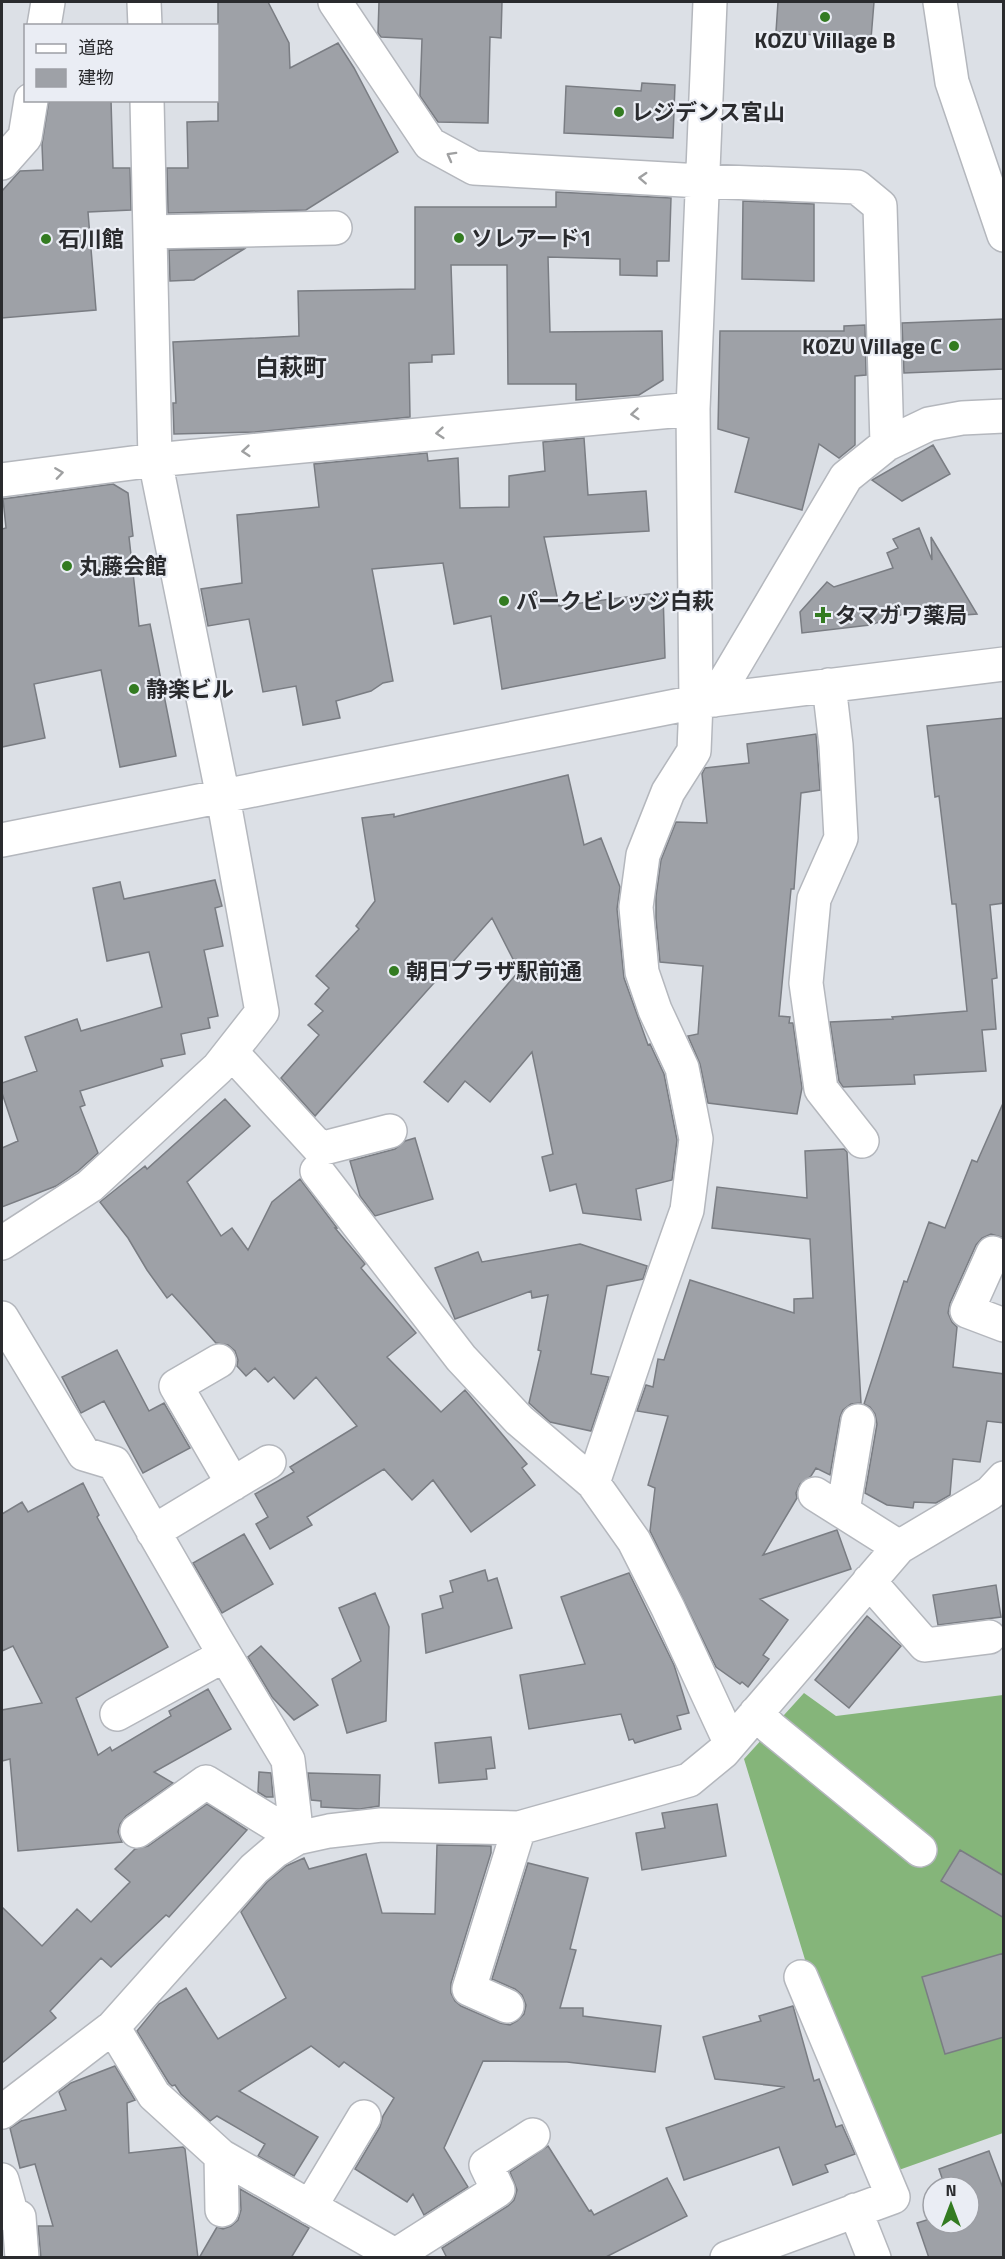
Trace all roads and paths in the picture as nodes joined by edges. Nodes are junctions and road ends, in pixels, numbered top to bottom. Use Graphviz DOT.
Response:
graph roads {
  1 [pos="48,2"];
  2 [pos="144,2"];
  3 [pos="334,2"];
  4 [pos="710,2"];
  5 [pos="940,2"];
  6 [pos="44,24"];
  7 [pos="145,24"];
  8 [pos="147,102"];
  9 [pos="20,119"];
  10 [pos="2,163"];
  11 [pos="701,181"];
  12 [pos="335,228"];
  13 [pos="150,232"];
  14 [pos="1004,235"];
  15 [pos="693,409"];
  16 [pos="1004,416"];
  17 [pos="887,444"];
  18 [pos="155,460"];
  19 [pos="2,480"];
  20 [pos="1004,664"];
  21 [pos="829,685"];
  22 [pos="705,701"];
  23 [pos="223,797"];
  24 [pos="2,840"];
  25 [pos="231,1053"];
  26 [pos="390,1131"];
  27 [pos="862,1141"];
  28 [pos="316,1171"];
  29 [pos="2,1243"];
  30 [pos="993,1253"];
  31 [pos="2,1318"];
  32 [pos="1004,1325"];
  33 [pos="219,1361"];
  34 [pos="858,1421"];
  35 [pos="269,1462"];
  36 [pos="1004,1478"];
  37 [pos="593,1483"];
  38 [pos="233,1484"];
  39 [pos="815,1494"];
  40 [pos="843,1511"];
  41 [pos="153,1532"];
  42 [pos="899,1547"];
  43 [pos="869,1581"];
  44 [pos="989,1637"];
  45 [pos="225,1655"];
  46 [pos="756,1713"];
  47 [pos="117,1714"];
  48 [pos="730,1742"];
  49 [pos="519,1828"];
  50 [pos="137,1831"];
  51 [pos="297,1838"];
  52 [pos="920,1850"];
  53 [pos="801,1977"];
  54 [pos="507,2006"];
  55 [pos="113,2027"];
  56 [pos="2,2112"];
  57 [pos="364,2117"];
  58 [pos="533,2135"];
  59 [pos="221,2156"];
  60 [pos="2,2180"];
  61 [pos="310,2206"];
  62 [pos="222,2210"];
  63 [pos="855,2210"];
  64 [pos="398,2256"];
  65 [pos="22,2258"];
  66 [pos="727,2258"];
  67 [pos="874,2258"];
  1 -- 6 [label="street"];
  2 -- 7 [label="street"];
  11 -- 3 [label="street, one-way"];
  4 -- 11 [label="street"];
  5 -- 14 [label="street"];
  8 -- 13 [label="street"];
  9 -- 10 [label="street"];
  11 -- 15 [label="street"];
  11 -- 17 [label="street"];
  12 -- 13 [label="street"];
  13 -- 18 [label="street"];
  15 -- 18 [label="street, one-way"];
  15 -- 22 [label="street"];
  16 -- 17 [label="street"];
  17 -- 22 [label="street"];
  19 -- 18 [label="street, one-way"];
  18 -- 23 [label="street"];
  20 -- 21 [label="street"];
  21 -- 22 [label="street"];
  21 -- 27 [label="street"];
  22 -- 23 [label="street"];
  22 -- 37 [label="street"];
  23 -- 24 [label="street"];
  23 -- 25 [label="street"];
  25 -- 26 [label="street"];
  25 -- 29 [label="street"];
  28 -- 37 [label="street"];
  30 -- 32 [label="street"];
  31 -- 41 [label="street"];
  33 -- 38 [label="street"];
  34 -- 40 [label="street"];
  35 -- 38 [label="street"];
  36 -- 42 [label="street"];
  37 -- 48 [label="street"];
  38 -- 41 [label="street"];
  39 -- 40 [label="street"];
  40 -- 42 [label="street"];
  41 -- 45 [label="street"];
  42 -- 43 [label="street"];
  43 -- 44 [label="street"];
  43 -- 46 [label="street"];
  45 -- 47 [label="street"];
  45 -- 51 [label="street"];
  46 -- 48 [label="street"];
  46 -- 52 [label="street"];
  48 -- 49 [label="street"];
  49 -- 51 [label="street"];
  49 -- 54 [label="street"];
  50 -- 51 [label="street"];
  51 -- 55 [label="street"];
  53 -- 63 [label="street"];
  55 -- 56 [label="street"];
  55 -- 59 [label="street"];
  57 -- 61 [label="street"];
  58 -- 64 [label="street"];
  59 -- 61 [label="street"];
  59 -- 62 [label="street"];
  60 -- 65 [label="street"];
  61 -- 64 [label="street"];
  63 -- 66 [label="street"];
  63 -- 67 [label="street"];
}
